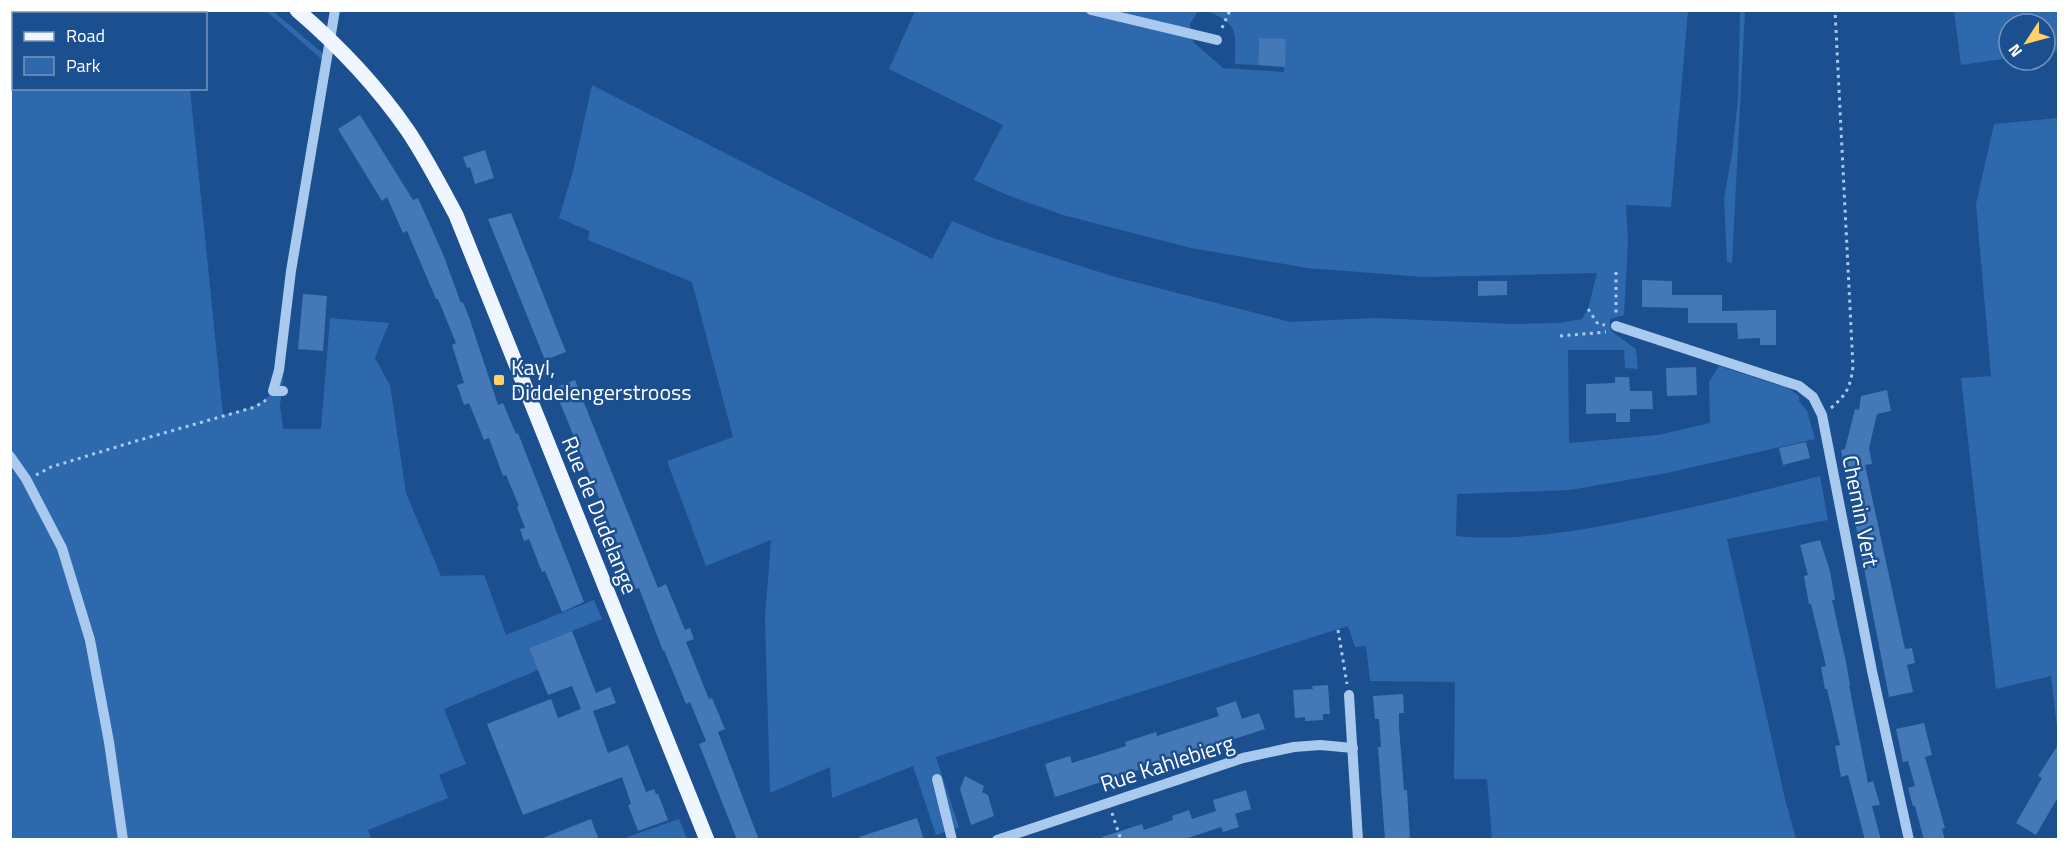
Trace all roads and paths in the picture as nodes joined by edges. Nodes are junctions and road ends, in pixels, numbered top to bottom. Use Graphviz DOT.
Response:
graph roads {
  1 [pos="297,10"];
  2 [pos="334,10"];
  3 [pos="1091,10"];
  4 [pos="1230,10"];
  5 [pos="1835,10"];
  6 [pos="329,38"];
  7 [pos="1217,40"];
  8 [pos="1616,272"];
  9 [pos="1588,309"];
  10 [pos="1616,326"];
  11 [pos="1560,336"];
  12 [pos="278,391"];
  13 [pos="1822,415"];
  14 [pos="10,456"];
  15 [pos="26,479"];
  16 [pos="1338,630"];
  17 [pos="1349,695"];
  18 [pos="1353,748"];
  19 [pos="937,779"];
  20 [pos="1109,802"];
  21 [pos="123,840"];
  22 [pos="707,840"];
  23 [pos="952,840"];
  24 [pos="997,840"];
  25 [pos="1121,840"];
  26 [pos="1358,840"];
  27 [pos="1909,840"];
  1 -- 6 [label="main road, Rue de Dudelange"];
  2 -- 6 [label="street"];
  3 -- 7 [label="street"];
  4 -- 7 [label="path"];
  5 -- 13 [label="path"];
  6 -- 12 [label="street"];
  6 -- 22 [label="main road, Rue de Dudelange"];
  8 -- 10 [label="path"];
  9 -- 10 [label="path"];
  10 -- 11 [label="path"];
  10 -- 13 [label="street, Chemin Vert"];
  12 -- 15 [label="path"];
  13 -- 27 [label="street, Chemin Vert"];
  14 -- 15 [label="street"];
  15 -- 21 [label="street"];
  16 -- 17 [label="path"];
  17 -- 18 [label="street"];
  18 -- 20 [label="street, Rue Kahlebierg"];
  18 -- 26 [label="street"];
  19 -- 23 [label="street"];
  20 -- 24 [label="street, Rue Kahlebierg"];
  20 -- 25 [label="path"];
}
